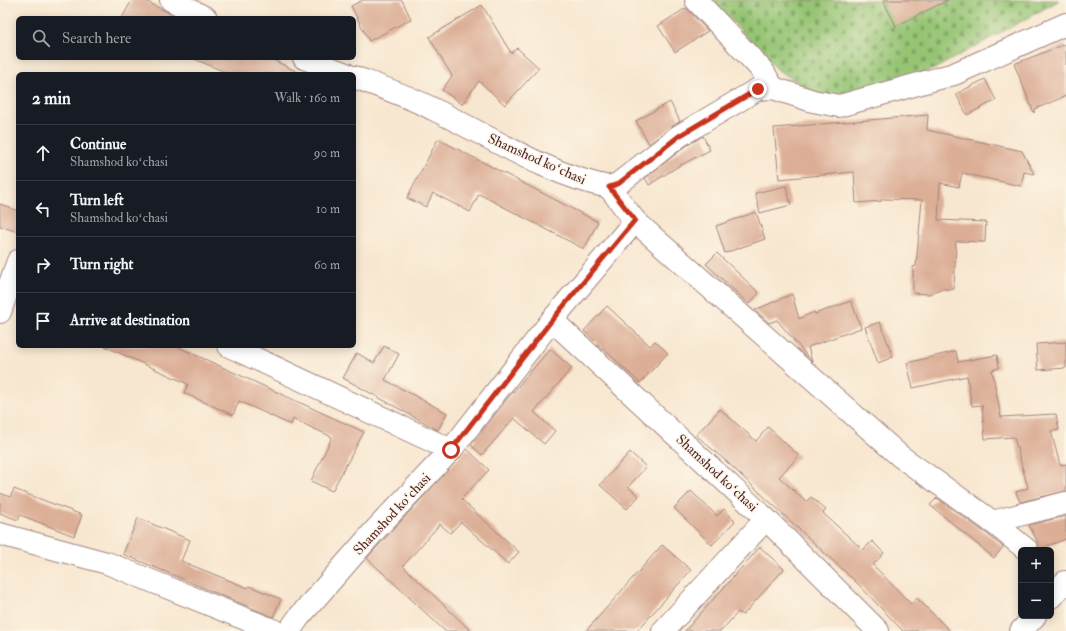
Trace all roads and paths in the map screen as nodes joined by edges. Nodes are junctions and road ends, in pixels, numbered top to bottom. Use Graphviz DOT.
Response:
graph roads {
  1 [pos="171,0"];
  2 [pos="696,0"];
  3 [pos="202,16"];
  4 [pos="1066,24"];
  5 [pos="309,60"];
  6 [pos="341,72"];
  7 [pos="356,78"];
  8 [pos="773,88"];
  9 [pos="609,187"];
  10 [pos="635,220"];
  11 [pos="16,267"];
  12 [pos="0,312"];
  13 [pos="552,320"];
  14 [pos="233,348"];
  15 [pos="451,450"];
  16 [pos="1066,503"];
  17 [pos="766,519"];
  18 [pos="992,522"];
  19 [pos="0,534"];
  20 [pos="1023,547"];
  21 [pos="1032,619"];
  22 [pos="275,631"];
  23 [pos="289,631"];
  24 [pos="663,631"];
  25 [pos="878,631"];
  26 [pos="1022,631"];
  1 -- 3 [label="street"];
  2 -- 8 [label="street"];
  4 -- 8 [label="street"];
  5 -- 6 [label="street"];
  7 -- 9 [label="street, Shamshod koʻchasi"];
  8 -- 9 [label="street"];
  9 -- 10 [label="street"];
  10 -- 13 [label="street, Shamshod koʻchasi"];
  10 -- 18 [label="street"];
  11 -- 12 [label="street"];
  13 -- 15 [label="street, Shamshod koʻchasi"];
  13 -- 17 [label="street, Shamshod koʻchasi"];
  14 -- 15 [label="street"];
  15 -- 23 [label="street, Shamshod koʻchasi"];
  16 -- 18 [label="street"];
  17 -- 24 [label="street"];
  17 -- 25 [label="street, Shamshod koʻchasi"];
  18 -- 20 [label="street"];
  19 -- 22 [label="street"];
  21 -- 26 [label="street"];
}
